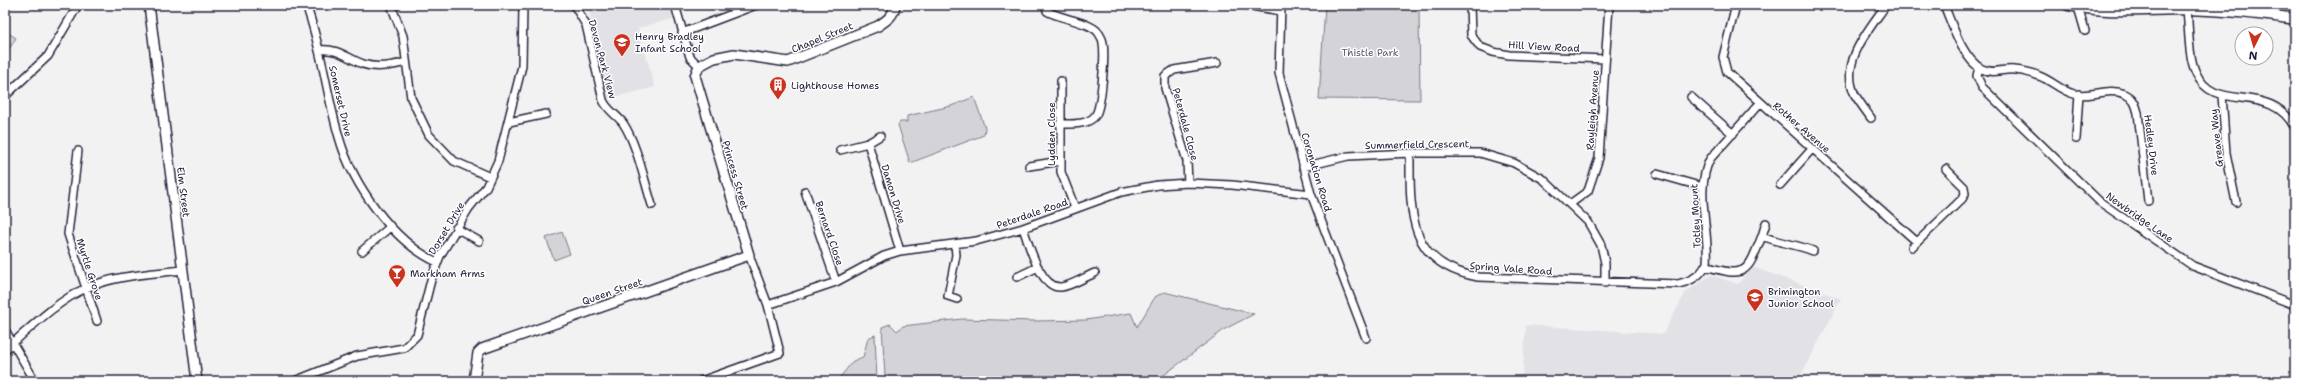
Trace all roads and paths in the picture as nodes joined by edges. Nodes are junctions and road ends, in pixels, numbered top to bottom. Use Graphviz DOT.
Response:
graph roads {
  1 [pos="78,5"];
  2 [pos="149,5"];
  3 [pos="306,5"];
  4 [pos="391,5"];
  5 [pos="523,5"];
  6 [pos="574,5"];
  7 [pos="675,5"];
  8 [pos="756,5"];
  9 [pos="895,5"];
  10 [pos="1046,5"];
  11 [pos="1246,5"];
  12 [pos="1470,5"];
  13 [pos="1608,5"];
  14 [pos="1728,5"];
  15 [pos="1886,5"];
  16 [pos="1944,5"];
  17 [pos="2068,5"];
  18 [pos="1736,6"];
  19 [pos="2078,7"];
  20 [pos="1281,8"];
  21 [pos="2187,9"];
  22 [pos="2295,19"];
  23 [pos="2085,31"];
  24 [pos="682,33"];
  25 [pos="320,50"];
  26 [pos="1605,59"];
  27 [pos="406,62"];
  28 [pos="1217,63"];
  29 [pos="699,66"];
  30 [pos="1981,68"];
  31 [pos="1061,81"];
  32 [pos="2079,94"];
  33 [pos="2222,95"];
  34 [pos="5,96"];
  35 [pos="1691,97"];
  36 [pos="1760,103"];
  37 [pos="546,114"];
  38 [pos="1871,118"];
  39 [pos="509,122"];
  40 [pos="1060,124"];
  41 [pos="2295,128"];
  42 [pos="1733,134"];
  43 [pos="880,136"];
  44 [pos="2076,138"];
  45 [pos="868,143"];
  46 [pos="1812,149"];
  47 [pos="840,150"];
  48 [pos="78,151"];
  49 [pos="1410,153"];
  50 [pos="1061,161"];
  51 [pos="1029,166"];
  52 [pos="1303,167"];
  53 [pos="1946,169"];
  54 [pos="1657,174"];
  55 [pos="490,177"];
  56 [pos="1188,183"];
  57 [pos="1780,185"];
  58 [pos="1703,187"];
  59 [pos="805,191"];
  60 [pos="1311,194"];
  61 [pos="2148,201"];
  62 [pos="2236,202"];
  63 [pos="652,204"];
  64 [pos="1570,204"];
  65 [pos="1075,208"];
  66 [pos="1766,223"];
  67 [pos="390,227"];
  68 [pos="456,228"];
  69 [pos="1023,228"];
  70 [pos="1762,236"];
  71 [pos="479,241"];
  72 [pos="955,245"];
  73 [pos="362,251"];
  74 [pos="900,251"];
  75 [pos="1814,252"];
  76 [pos="749,255"];
  77 [pos="438,262"];
  78 [pos="1705,266"];
  79 [pos="1038,267"];
  80 [pos="182,270"];
  81 [pos="1095,273"];
  82 [pos="1700,274"];
  83 [pos="1017,277"];
  84 [pos="836,282"];
  85 [pos="1605,283"];
  86 [pos="85,289"];
  87 [pos="957,299"];
  88 [pos="768,305"];
  89 [pos="2295,305"];
  90 [pos="97,321"];
  91 [pos="5,330"];
  92 [pos="1366,338"];
  93 [pos="12,344"];
  94 [pos="5,350"];
  95 [pos="35,381"];
  96 [pos="197,381"];
  97 [pos="295,381"];
  98 [pos="474,381"];
  99 [pos="701,381"];
  1 -- 34 [label="street"];
  2 -- 80 [label="street, Elm Street"];
  3 -- 25 [label="street, Somerset Drive"];
  4 -- 27 [label="street"];
  5 -- 39 [label="street, Dorset Drive"];
  6 -- 63 [label="street, Devon Park View"];
  7 -- 24 [label="street"];
  8 -- 24 [label="street"];
  9 -- 29 [label="street, Chapel Street"];
  10 -- 40 [label="street"];
  11 -- 20 [label="street"];
  12 -- 26 [label="street, Hill View Road"];
  13 -- 26 [label="street, Rayleigh Avenue"];
  14 -- 18 [label="street"];
  15 -- 38 [label="street"];
  16 -- 30 [label="street"];
  17 -- 19 [label="main road"];
  18 -- 36 [label="street, Rother Avenue"];
  19 -- 21 [label="main road"];
  19 -- 23 [label="street"];
  20 -- 52 [label="street, Coronation Road"];
  21 -- 22 [label="main road"];
  21 -- 33 [label="street"];
  24 -- 29 [label="street"];
  25 -- 27 [label="street"];
  25 -- 67 [label="street, Somerset Drive"];
  26 -- 64 [label="street, Rayleigh Avenue"];
  27 -- 55 [label="street"];
  28 -- 56 [label="street, Peterdale Close"];
  29 -- 76 [label="street, Princess Street"];
  30 -- 32 [label="street, Hedley Drive"];
  30 -- 89 [label="street, Newbridge Lane"];
  31 -- 40 [label="street, Lydden Close"];
  32 -- 44 [label="street"];
  32 -- 61 [label="street, Hedley Drive"];
  33 -- 41 [label="street"];
  33 -- 62 [label="street, Greave Way"];
  35 -- 42 [label="street"];
  36 -- 42 [label="street, Totley Mount"];
  36 -- 46 [label="street, Rother Avenue"];
  37 -- 39 [label="street"];
  39 -- 55 [label="street, Dorset Drive"];
  40 -- 50 [label="street, Lydden Close"];
  42 -- 58 [label="street, Totley Mount"];
  43 -- 45 [label="street"];
  45 -- 47 [label="street"];
  45 -- 74 [label="street, Damon Drive"];
  46 -- 53 [label="street, Rother Avenue"];
  46 -- 57 [label="street"];
  48 -- 86 [label="street, Myrtle Grove"];
  49 -- 52 [label="street, Summerfield Crescent"];
  49 -- 64 [label="street, Summerfield Crescent"];
  49 -- 85 [label="street, Spring Vale Road"];
  50 -- 51 [label="street"];
  50 -- 65 [label="street, Lydden Close"];
  52 -- 60 [label="street, Coronation Road"];
  54 -- 58 [label="street"];
  55 -- 68 [label="street, Dorset Drive"];
  56 -- 60 [label="street, Peterdale Road"];
  56 -- 65 [label="street, Peterdale Road"];
  58 -- 78 [label="street, Totley Mount"];
  59 -- 84 [label="street, Bernard Close"];
  60 -- 92 [label="street, Coronation Road"];
  64 -- 85 [label="street, Summerfield Crescent"];
  65 -- 69 [label="street, Peterdale Road"];
  66 -- 70 [label="street"];
  67 -- 73 [label="street"];
  67 -- 77 [label="street, Somerset Drive"];
  68 -- 71 [label="street"];
  68 -- 77 [label="street, Dorset Drive"];
  69 -- 72 [label="street, Peterdale Road"];
  69 -- 79 [label="street"];
  70 -- 75 [label="street"];
  70 -- 78 [label="street"];
  72 -- 74 [label="street, Peterdale Road"];
  72 -- 87 [label="street"];
  74 -- 84 [label="street, Peterdale Road"];
  76 -- 88 [label="street, Princess Street"];
  76 -- 98 [label="street, Queen Street"];
  77 -- 97 [label="street, Dorset Drive"];
  78 -- 82 [label="street, Totley Mount"];
  79 -- 81 [label="street"];
  79 -- 83 [label="street"];
  80 -- 86 [label="street"];
  80 -- 96 [label="street, Elm Street"];
  82 -- 85 [label="street, Spring Vale Road"];
  84 -- 88 [label="street, Peterdale Road"];
  86 -- 90 [label="street, Myrtle Grove"];
  86 -- 93 [label="street"];
  88 -- 99 [label="street, Princess Street"];
  91 -- 93 [label="street"];
  93 -- 94 [label="street"];
  93 -- 95 [label="street"];
}
